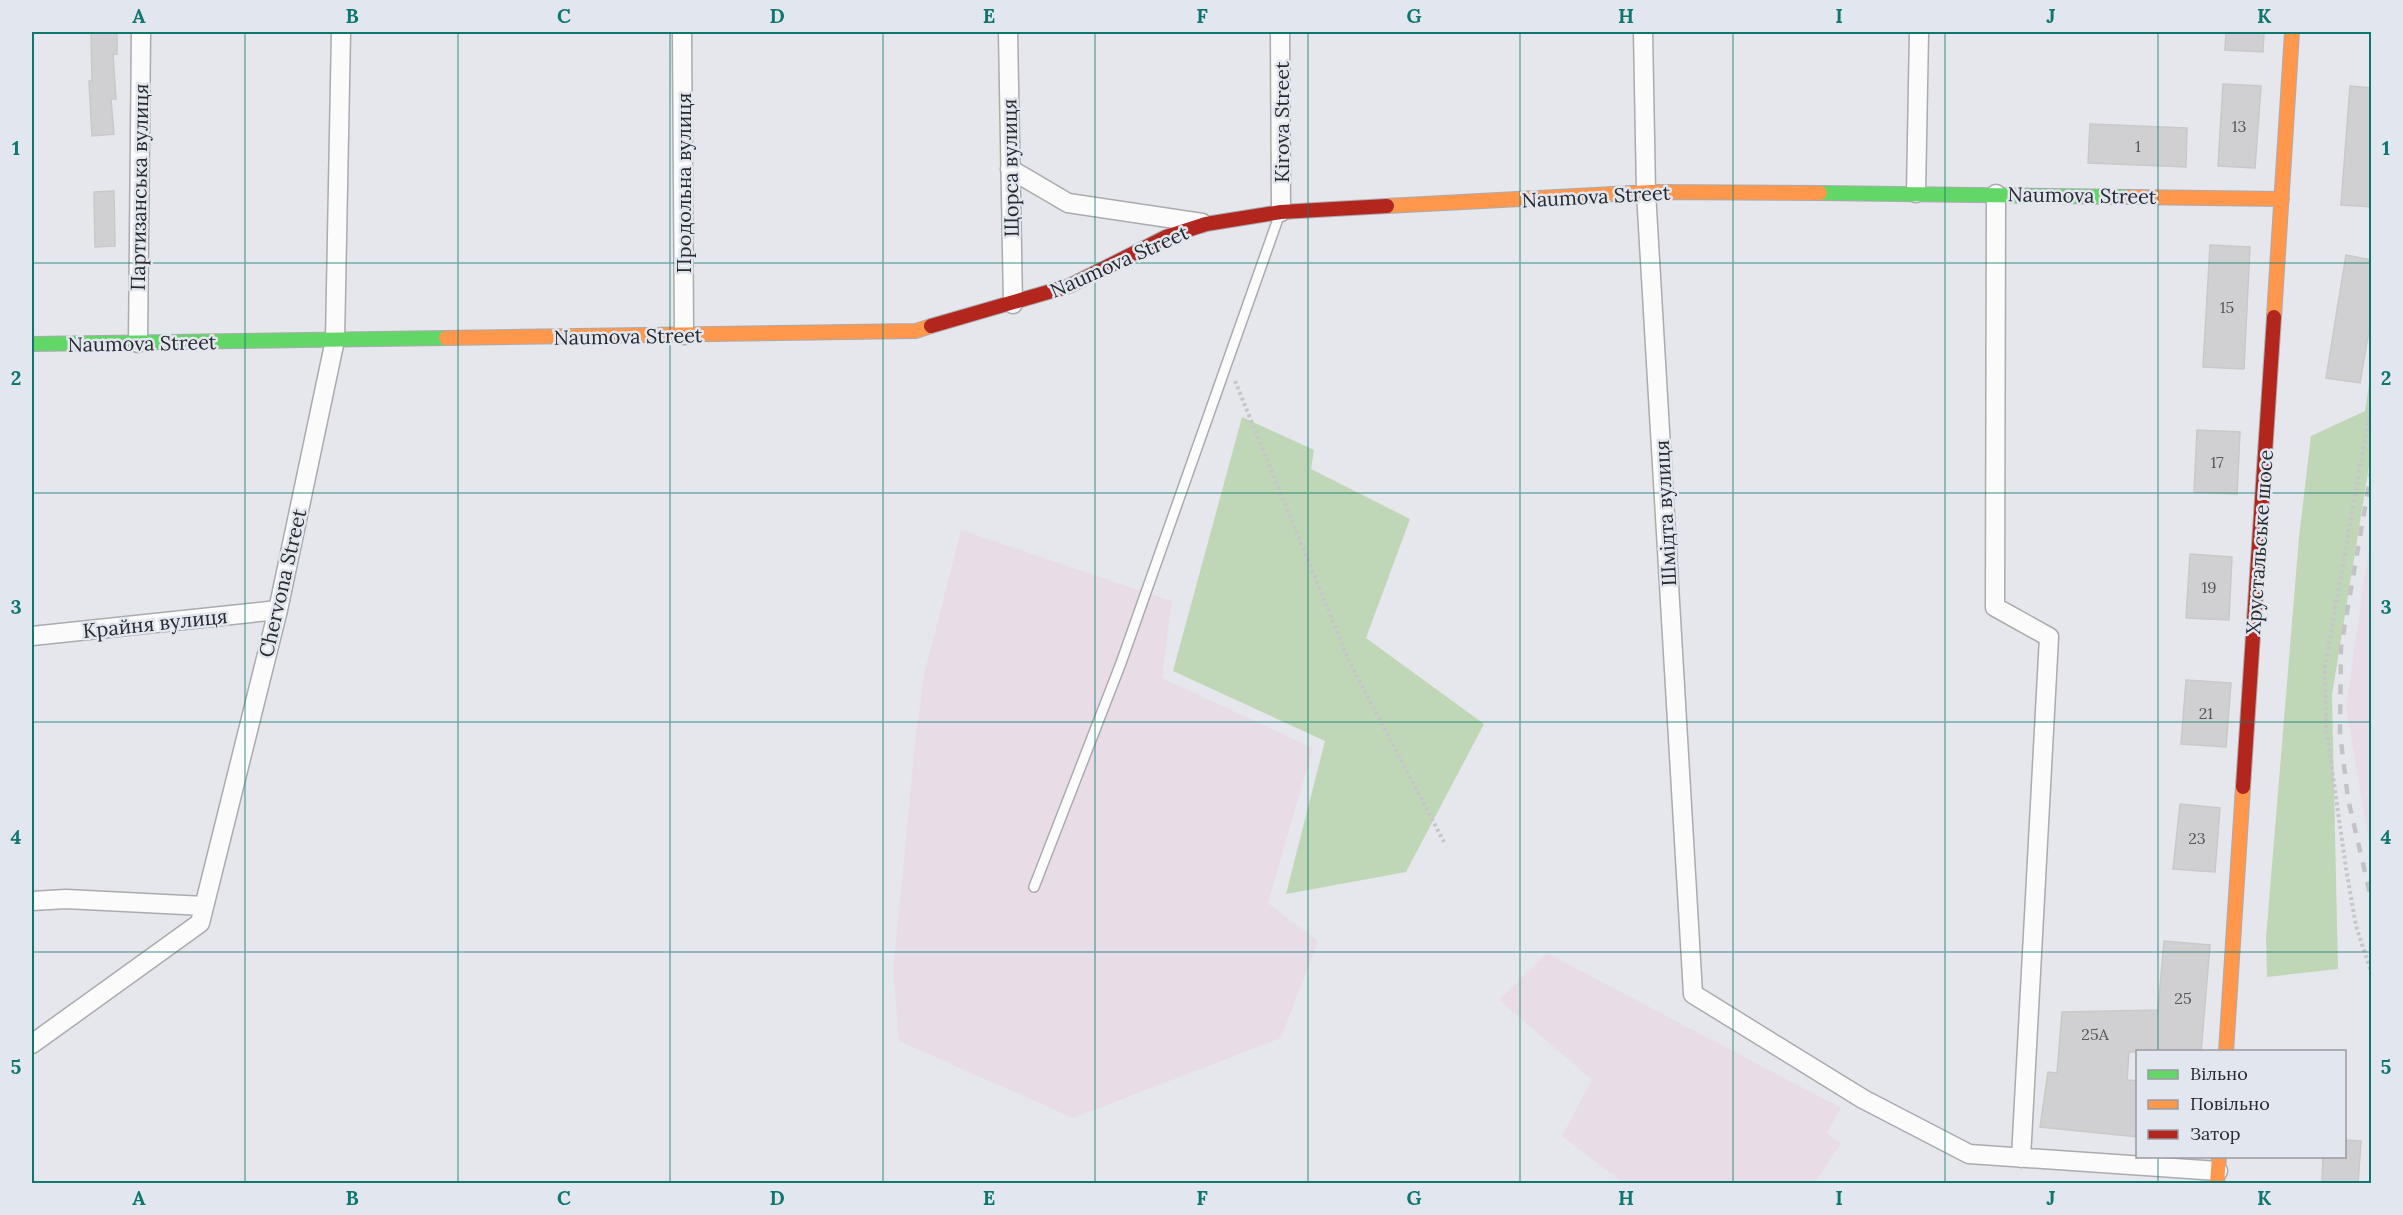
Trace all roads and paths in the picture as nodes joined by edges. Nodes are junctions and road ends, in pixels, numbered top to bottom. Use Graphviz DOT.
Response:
graph roads {
  1 [pos="141,32"];
  2 [pos="341,32"];
  3 [pos="682,32"];
  4 [pos="1008,32"];
  5 [pos="1281,32"];
  6 [pos="1643,32"];
  7 [pos="1919,32"];
  8 [pos="2292,32"];
  9 [pos="1011,169"];
  10 [pos="1646,192"];
  11 [pos="1916,193"];
  12 [pos="1996,194"];
  13 [pos="2282,199"];
  14 [pos="1281,212"];
  15 [pos="1206,224"];
  16 [pos="1013,304"];
  17 [pos="684,335"];
  18 [pos="335,340"];
  19 [pos="138,343"];
  20 [pos="32,344"];
  21 [pos="1227,363"];
  22 [pos="2372,399"];
  23 [pos="278,610"];
  24 [pos="32,636"];
  25 [pos="1444,842"];
  26 [pos="1034,887"];
  27 [pos="32,900"];
  28 [pos="204,906"];
  29 [pos="2372,974"];
  30 [pos="32,1044"];
  31 [pos="2226,1050"];
  32 [pos="2021,1158"];
  33 [pos="2218,1170"];
  1 -- 19 [label="street, Партизанська вулиця"];
  2 -- 18 [label="street, Chervona Street"];
  3 -- 17 [label="street, Продольна вулиця"];
  4 -- 9 [label="street, Щорса вулиця"];
  5 -- 14 [label="street, Kirova Street"];
  6 -- 10 [label="street, Шмідта вулиця"];
  7 -- 11 [label="street"];
  8 -- 13 [label="street, Хрустальське шосе"];
  9 -- 15 [label="street"];
  9 -- 16 [label="street, Щорса вулиця"];
  10 -- 11 [label="street, Naumova Street"];
  10 -- 14 [label="street, Naumova Street"];
  10 -- 32 [label="street, Шмідта вулиця"];
  11 -- 12 [label="street, Naumova Street"];
  12 -- 13 [label="street, Naumova Street"];
  12 -- 32 [label="street"];
  13 -- 31 [label="street, Хрустальське шосе"];
  14 -- 15 [label="street, Naumova Street"];
  14 -- 21 [label="lane"];
  15 -- 16 [label="street, Naumova Street"];
  16 -- 17 [label="street, Naumova Street"];
  17 -- 18 [label="street, Naumova Street"];
  18 -- 19 [label="street, Naumova Street"];
  18 -- 23 [label="street, Chervona Street"];
  19 -- 20 [label="street, Naumova Street"];
  21 -- 25 [label="path"];
  21 -- 26 [label="lane"];
  22 -- 29 [label="path"];
  23 -- 24 [label="street, Крайня вулиця"];
  23 -- 28 [label="street, Chervona Street"];
  27 -- 28 [label="street"];
  28 -- 30 [label="street, Chervona Street"];
  32 -- 33 [label="street"];
}
